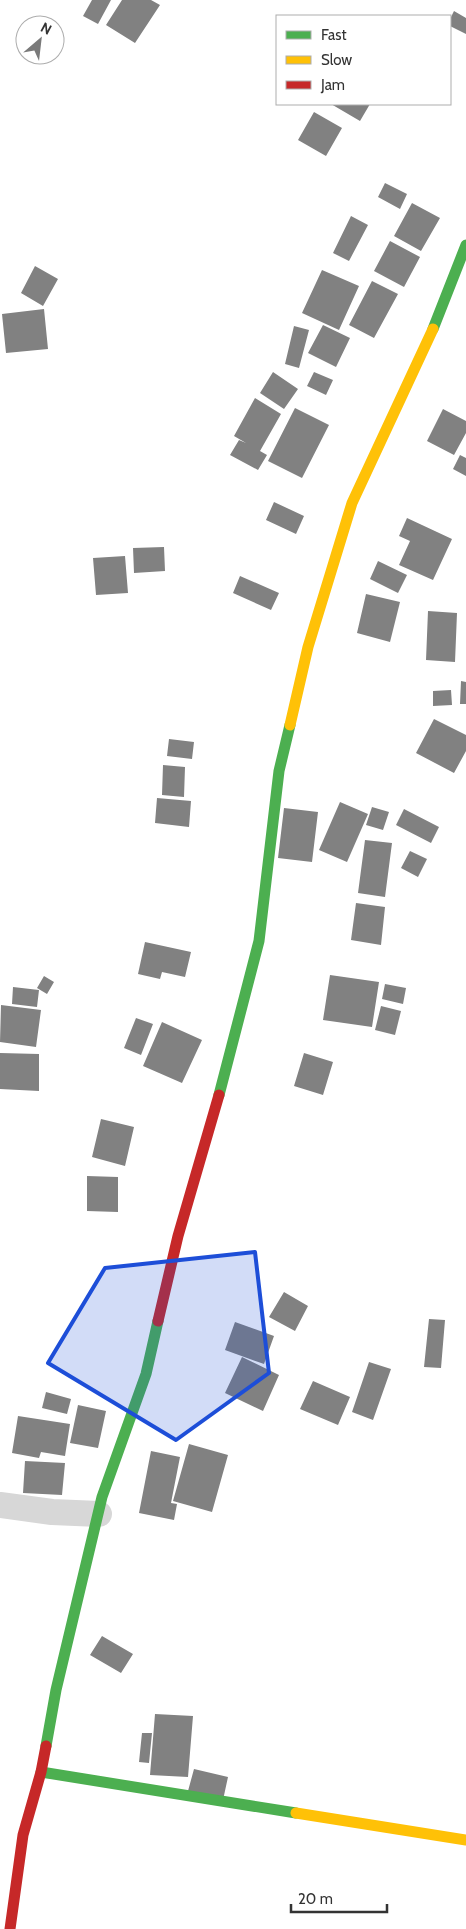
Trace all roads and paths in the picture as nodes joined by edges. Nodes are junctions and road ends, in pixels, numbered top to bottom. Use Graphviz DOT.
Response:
graph roads {
  1 [pos="466,246"];
  2 [pos="0,1505"];
  3 [pos="98,1514"];
  4 [pos="42,1772"];
  5 [pos="466,1840"];
  6 [pos="10,1929"];
  1 -- 3 [label="street"];
  2 -- 3 [label="street"];
  3 -- 4 [label="street"];
  4 -- 5 [label="street"];
  4 -- 6 [label="street"];
}
